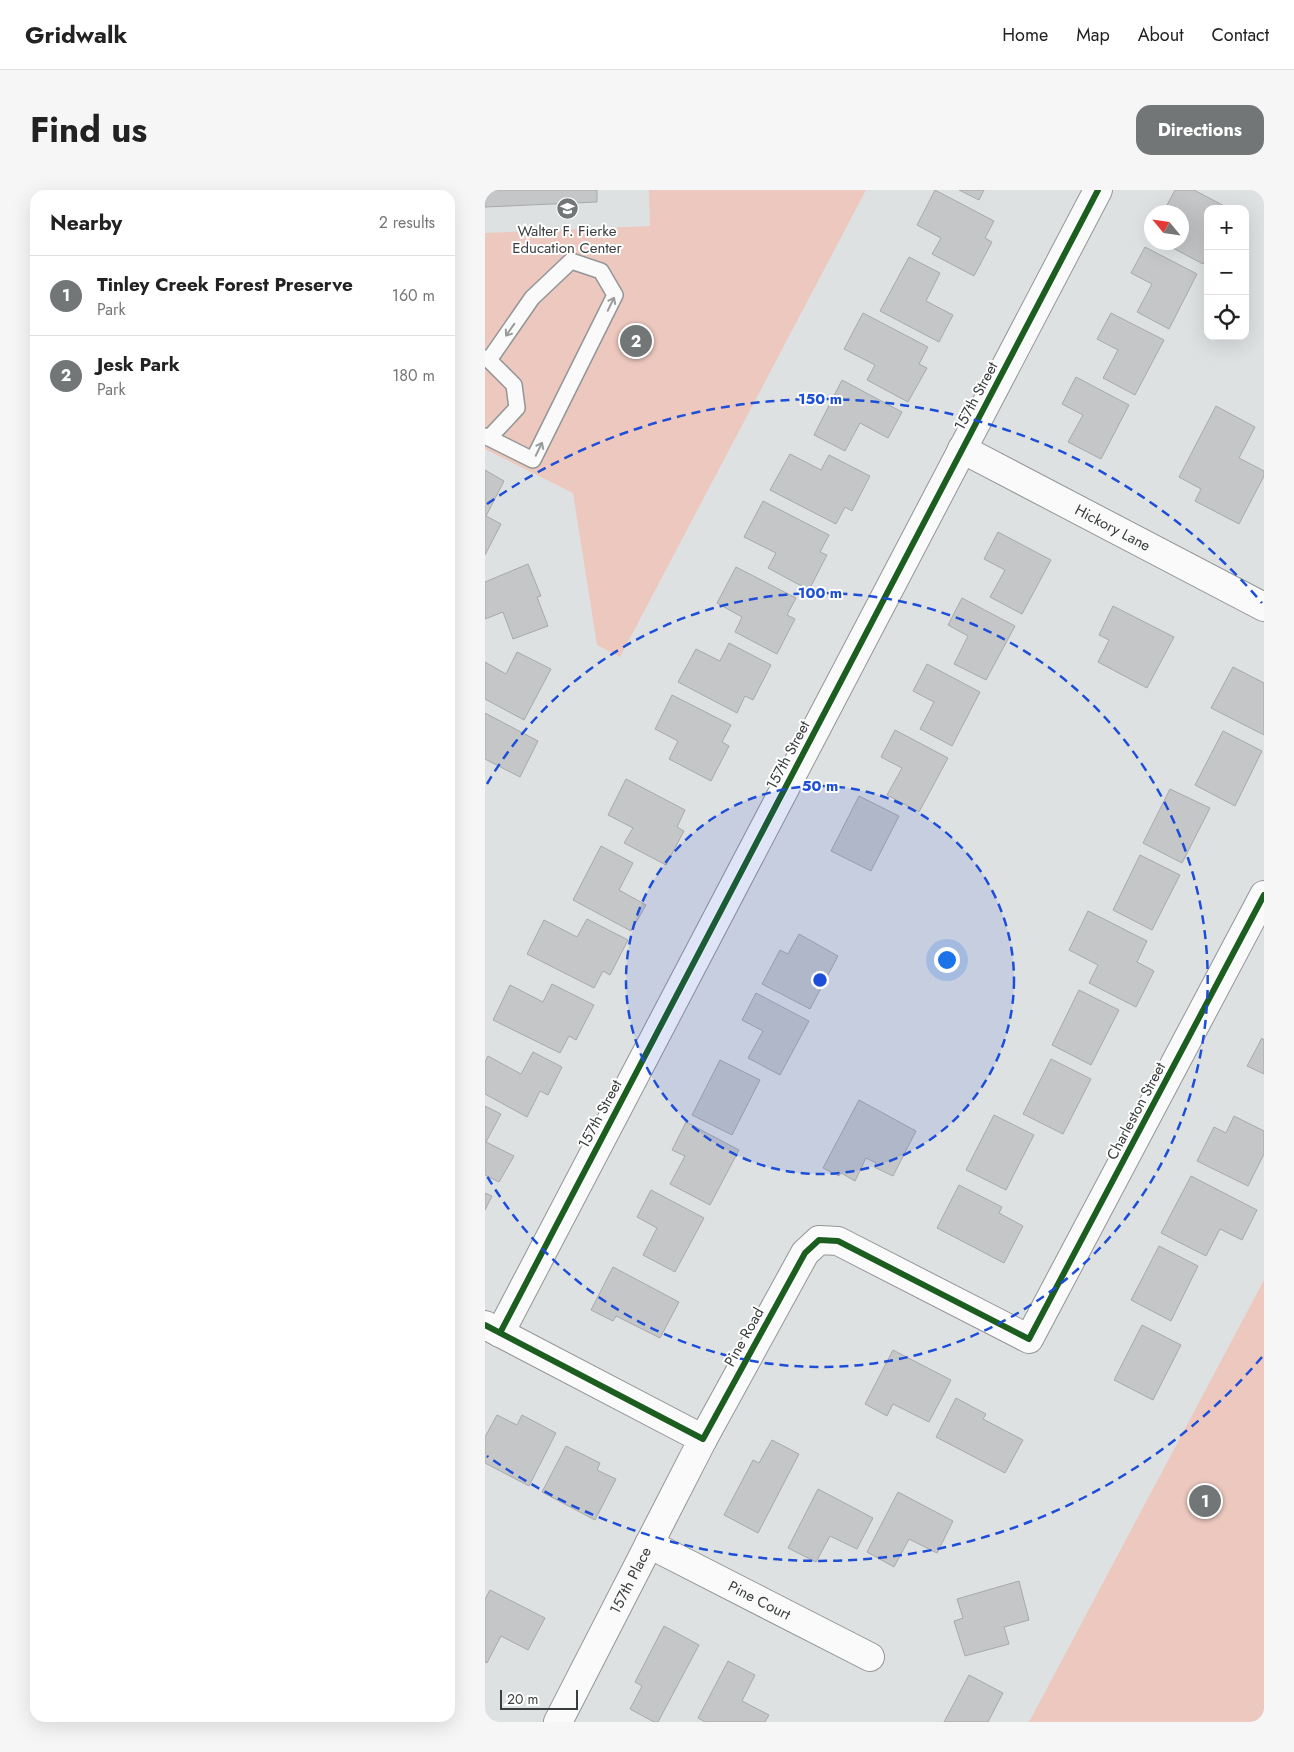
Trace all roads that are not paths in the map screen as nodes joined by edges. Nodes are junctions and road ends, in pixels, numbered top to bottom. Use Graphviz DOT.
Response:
graph roads {
  1 [pos="1098,190"];
  2 [pos="487,359"];
  3 [pos="487,437"];
  4 [pos="962,449"];
  5 [pos="1264,607"];
  6 [pos="1264,895"];
  7 [pos="493,1329"];
  8 [pos="1029,1339"];
  9 [pos="703,1439"];
  10 [pos="649,1544"];
  11 [pos="869,1657"];
  12 [pos="558,1722"];
  1 -- 4 [label="street, 157th Street"];
  2 -- 3 [label="lane"];
  3 -- 2 [label="lane, one-way"];
  4 -- 5 [label="street, Hickory Lane"];
  4 -- 7 [label="street, 157th Street"];
  6 -- 8 [label="street, Charleston Street"];
  7 -- 9 [label="street"];
  8 -- 9 [label="street, Pine Road"];
  9 -- 10 [label="street, 157th Place"];
  10 -- 11 [label="street, Pine Court"];
  10 -- 12 [label="street, 157th Place"];
}
